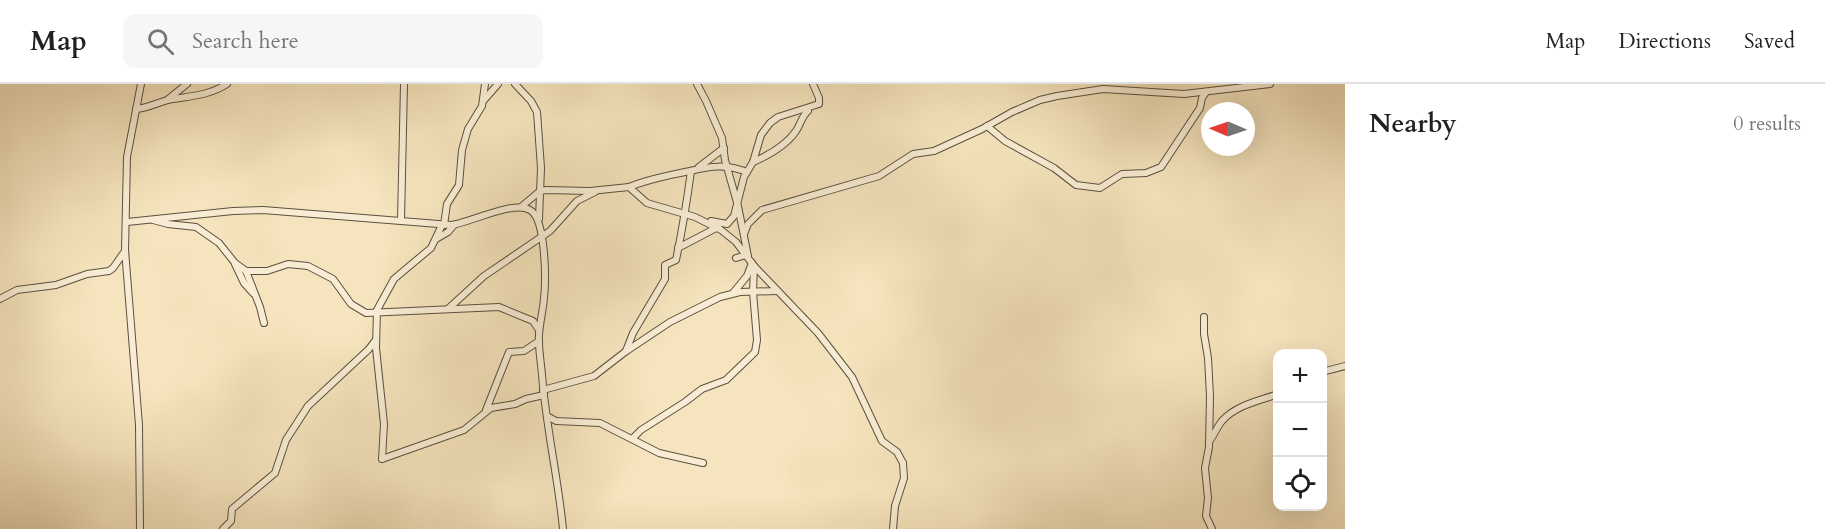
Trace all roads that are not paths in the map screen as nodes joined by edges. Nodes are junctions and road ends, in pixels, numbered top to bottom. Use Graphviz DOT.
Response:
graph roads {
  1 [pos="141,84"];
  2 [pos="187,84"];
  3 [pos="227,84"];
  4 [pos="404,84"];
  5 [pos="485,84"];
  6 [pos="498,84"];
  7 [pos="515,84"];
  8 [pos="697,84"];
  9 [pos="813,84"];
  10 [pos="1270,84"];
  11 [pos="1206,92"];
  12 [pos="167,100"];
  13 [pos="484,100"];
  14 [pos="811,108"];
  15 [pos="136,109"];
  16 [pos="987,126"];
  17 [pos="724,148"];
  18 [pos="753,162"];
  19 [pos="727,166"];
  20 [pos="698,168"];
  21 [pos="747,172"];
  22 [pos="690,173"];
  23 [pos="629,187"];
  24 [pos="601,189"];
  25 [pos="540,191"];
  26 [pos="738,206"];
  27 [pos="521,207"];
  28 [pos="686,214"];
  29 [pos="152,220"];
  30 [pos="401,220"];
  31 [pos="539,221"];
  32 [pos="705,221"];
  33 [pos="127,222"];
  34 [pos="727,224"];
  35 [pos="745,224"];
  36 [pos="443,225"];
  37 [pos="454,225"];
  38 [pos="716,227"];
  39 [pos="542,236"];
  40 [pos="435,239"];
  41 [pos="678,248"];
  42 [pos="125,250"];
  43 [pos="736,258"];
  44 [pos="750,260"];
  45 [pos="235,263"];
  46 [pos="246,271"];
  47 [pos="777,291"];
  48 [pos="753,292"];
  49 [pos="733,293"];
  50 [pos="256,296"];
  51 [pos="0,299"];
  52 [pos="449,308"];
  53 [pos="377,312"];
  54 [pos="1204,317"];
  55 [pos="264,323"];
  56 [pos="539,330"];
  57 [pos="376,337"];
  58 [pos="539,340"];
  59 [pos="626,352"];
  60 [pos="1345,366"];
  61 [pos="1327,371"];
  62 [pos="543,393"];
  63 [pos="1273,395"];
  64 [pos="486,411"];
  65 [pos="547,416"];
  66 [pos="632,439"];
  67 [pos="1209,442"];
  68 [pos="703,463"];
  69 [pos="140,529"];
  70 [pos="223,529"];
  71 [pos="563,529"];
  72 [pos="892,529"];
  73 [pos="1212,529"];
  1 -- 15 [label="street"];
  2 -- 12 [label="street"];
  3 -- 12 [label="street"];
  4 -- 30 [label="street"];
  5 -- 13 [label="street"];
  6 -- 13 [label="street"];
  7 -- 25 [label="street"];
  8 -- 17 [label="street"];
  9 -- 14 [label="street"];
  10 -- 11 [label="street"];
  11 -- 16 [label="street"];
  11 -- 16 [label="street"];
  12 -- 15 [label="street"];
  13 -- 36 [label="street"];
  14 -- 18 [label="street"];
  14 -- 18 [label="street"];
  15 -- 33 [label="street"];
  16 -- 35 [label="street"];
  17 -- 19 [label="street"];
  17 -- 20 [label="street"];
  18 -- 21 [label="street"];
  19 -- 20 [label="street"];
  19 -- 21 [label="street"];
  19 -- 26 [label="street"];
  20 -- 22 [label="street"];
  21 -- 26 [label="street"];
  22 -- 23 [label="street"];
  22 -- 28 [label="street"];
  23 -- 24 [label="street"];
  23 -- 28 [label="street"];
  24 -- 25 [label="street"];
  24 -- 39 [label="street"];
  25 -- 27 [label="street"];
  25 -- 31 [label="street"];
  26 -- 34 [label="street"];
  26 -- 35 [label="street"];
  27 -- 31 [label="street"];
  27 -- 37 [label="street"];
  28 -- 32 [label="street"];
  28 -- 41 [label="street"];
  29 -- 30 [label="street"];
  29 -- 33 [label="street"];
  29 -- 45 [label="street"];
  30 -- 36 [label="street"];
  31 -- 39 [label="street"];
  32 -- 34 [label="street"];
  32 -- 38 [label="street"];
  33 -- 42 [label="street"];
  34 -- 35 [label="street"];
  34 -- 38 [label="street"];
  35 -- 44 [label="street"];
  36 -- 37 [label="street"];
  36 -- 40 [label="street"];
  37 -- 40 [label="street"];
  38 -- 41 [label="street"];
  38 -- 44 [label="street"];
  39 -- 52 [label="street"];
  39 -- 56 [label="street"];
  40 -- 53 [label="street"];
  41 -- 59 [label="street"];
  42 -- 51 [label="street"];
  42 -- 69 [label="street"];
  43 -- 44 [label="street"];
  44 -- 47 [label="street"];
  44 -- 48 [label="street"];
  44 -- 49 [label="street"];
  45 -- 46 [label="street"];
  45 -- 50 [label="street"];
  46 -- 50 [label="street"];
  46 -- 53 [label="street"];
  47 -- 48 [label="street"];
  47 -- 72 [label="street"];
  48 -- 49 [label="street"];
  48 -- 66 [label="street"];
  49 -- 59 [label="street"];
  50 -- 55 [label="street"];
  52 -- 53 [label="street"];
  52 -- 56 [label="street"];
  53 -- 57 [label="street"];
  54 -- 67 [label="street"];
  56 -- 58 [label="street"];
  57 -- 64 [label="street"];
  57 -- 70 [label="street"];
  58 -- 62 [label="street"];
  58 -- 64 [label="street"];
  59 -- 62 [label="street"];
  60 -- 61 [label="street"];
  62 -- 64 [label="street"];
  62 -- 65 [label="street"];
  63 -- 67 [label="street"];
  65 -- 66 [label="street"];
  65 -- 71 [label="street"];
  66 -- 68 [label="street"];
  67 -- 73 [label="street"];
}
